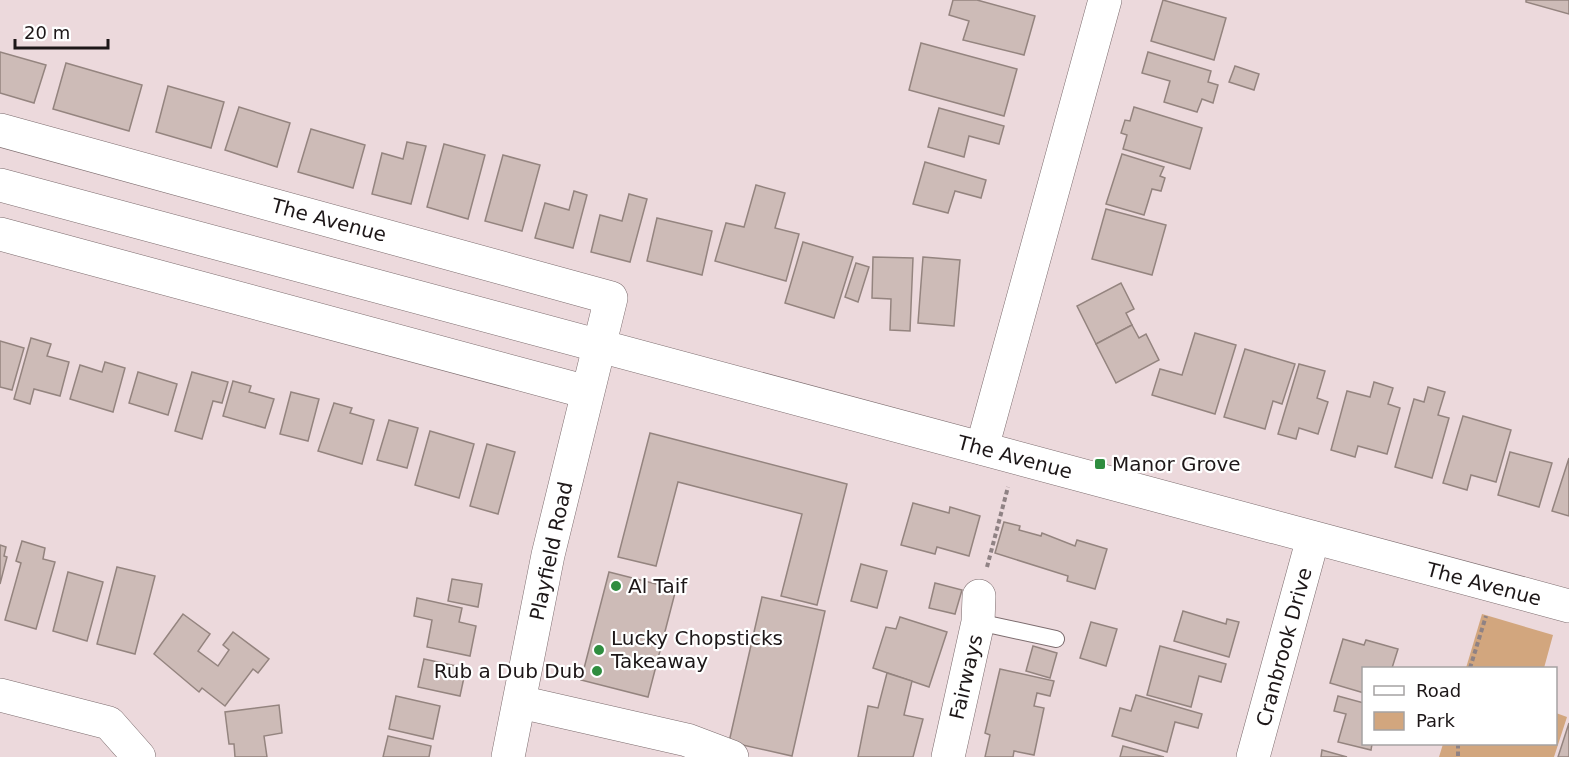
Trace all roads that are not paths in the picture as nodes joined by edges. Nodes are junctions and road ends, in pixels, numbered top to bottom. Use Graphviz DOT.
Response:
graph roads {
  1 [pos="1105,0"];
  2 [pos="0,130"];
  3 [pos="0,186"];
  4 [pos="0,234"];
  5 [pos="600,345"];
  6 [pos="587,392"];
  7 [pos="982,448"];
  8 [pos="1313,538"];
  9 [pos="1569,606"];
  10 [pos="979,609"];
  11 [pos="1056,639"];
  12 [pos="0,695"];
  13 [pos="520,702"];
  14 [pos="139,757"];
  15 [pos="508,757"];
  16 [pos="732,757"];
  17 [pos="948,757"];
  18 [pos="1253,757"];
  1 -- 7 [label="street"];
  2 -- 5 [label="street, The Avenue"];
  3 -- 5 [label="street, The Avenue"];
  4 -- 6 [label="street"];
  5 -- 6 [label="street, Playfield Road"];
  5 -- 7 [label="street, The Avenue"];
  6 -- 13 [label="street, Playfield Road"];
  7 -- 8 [label="street, The Avenue"];
  8 -- 9 [label="street, The Avenue"];
  8 -- 18 [label="street, Cranbrook Drive"];
  10 -- 11 [label="lane"];
  10 -- 17 [label="street, Fairways"];
  12 -- 14 [label="street"];
  13 -- 15 [label="street, Playfield Road"];
  13 -- 16 [label="street"];
}
